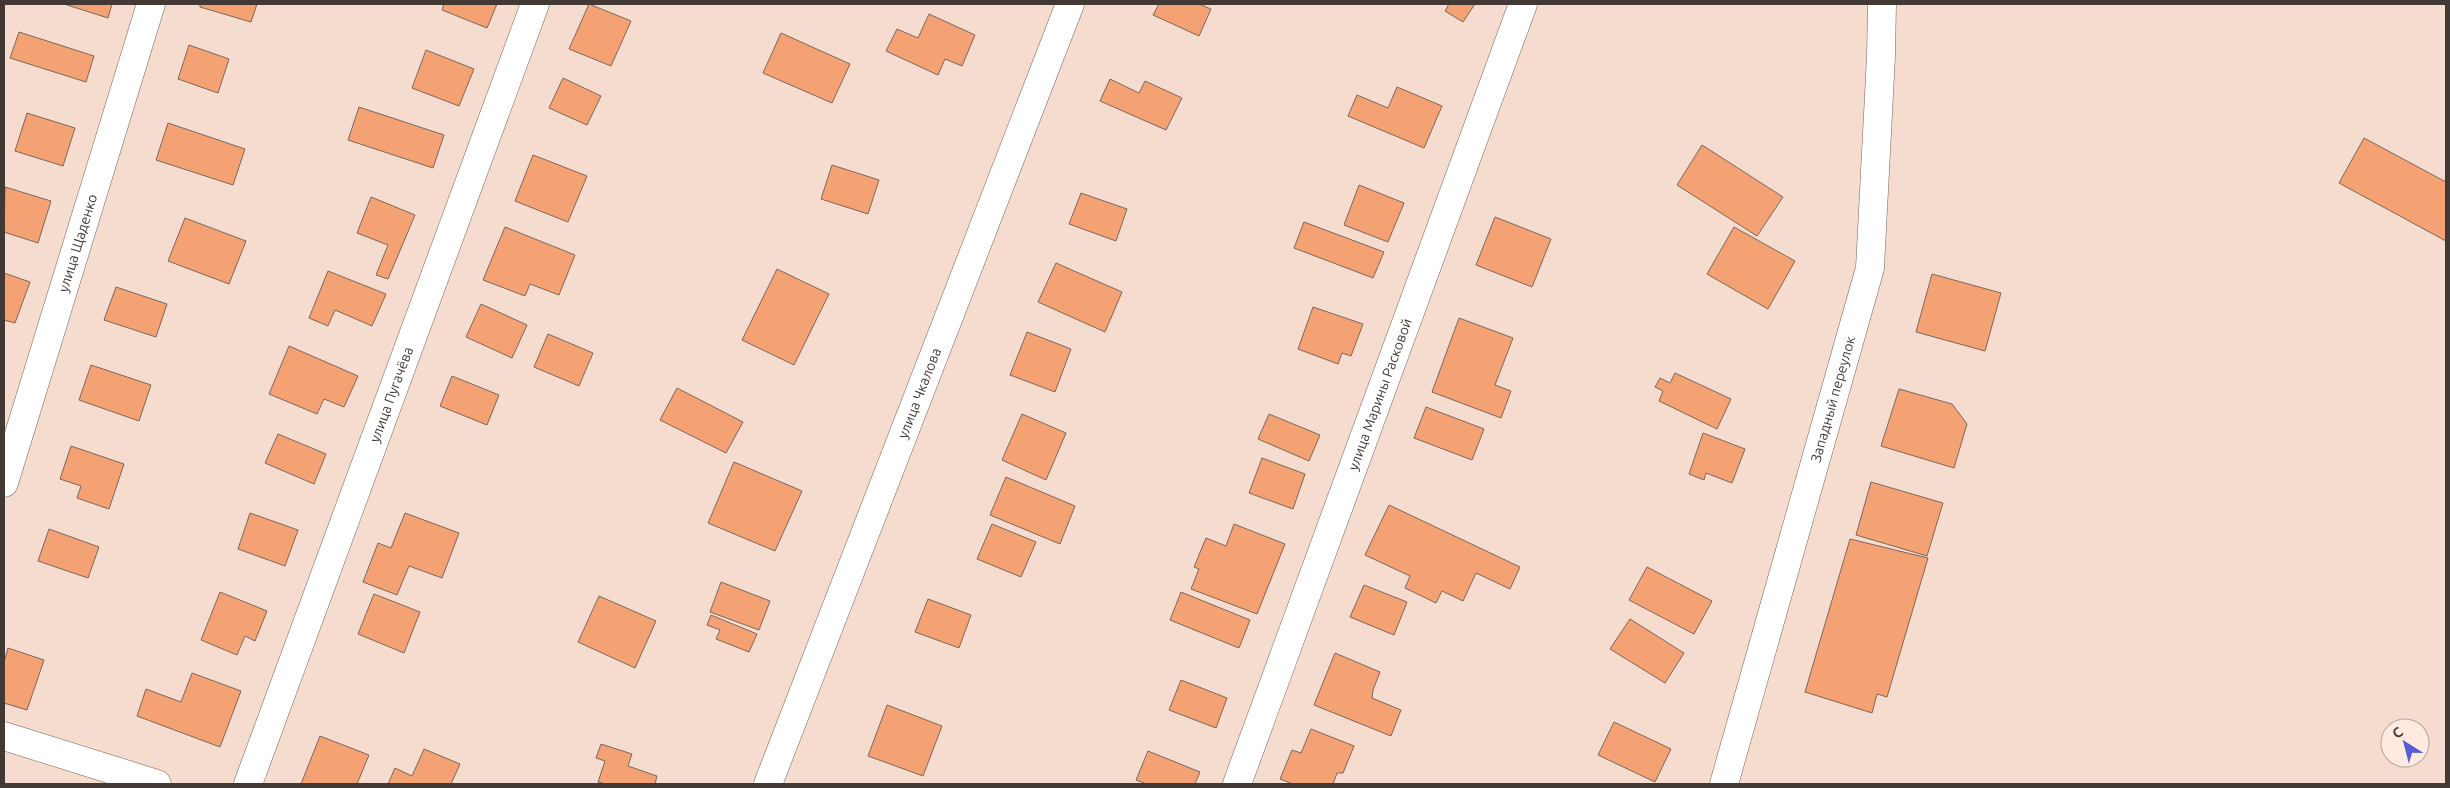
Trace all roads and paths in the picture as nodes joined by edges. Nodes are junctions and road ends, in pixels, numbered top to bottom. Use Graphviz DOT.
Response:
graph roads {
  1 [pos="151,4"];
  2 [pos="535,4"];
  3 [pos="1070,4"];
  4 [pos="1523,4"];
  5 [pos="1882,4"];
  6 [pos="4,482"];
  7 [pos="4,736"];
  8 [pos="157,784"];
  9 [pos="248,784"];
  10 [pos="768,784"];
  11 [pos="1238,784"];
  12 [pos="1724,784"];
  1 -- 6 [label="street, улица Щаденко"];
  2 -- 9 [label="street, улица Пугачёва"];
  3 -- 10 [label="street, улица Чкалова"];
  4 -- 11 [label="street, улица Марины Расковой"];
  5 -- 12 [label="street, Западный переулок"];
  7 -- 8 [label="street"];
}
